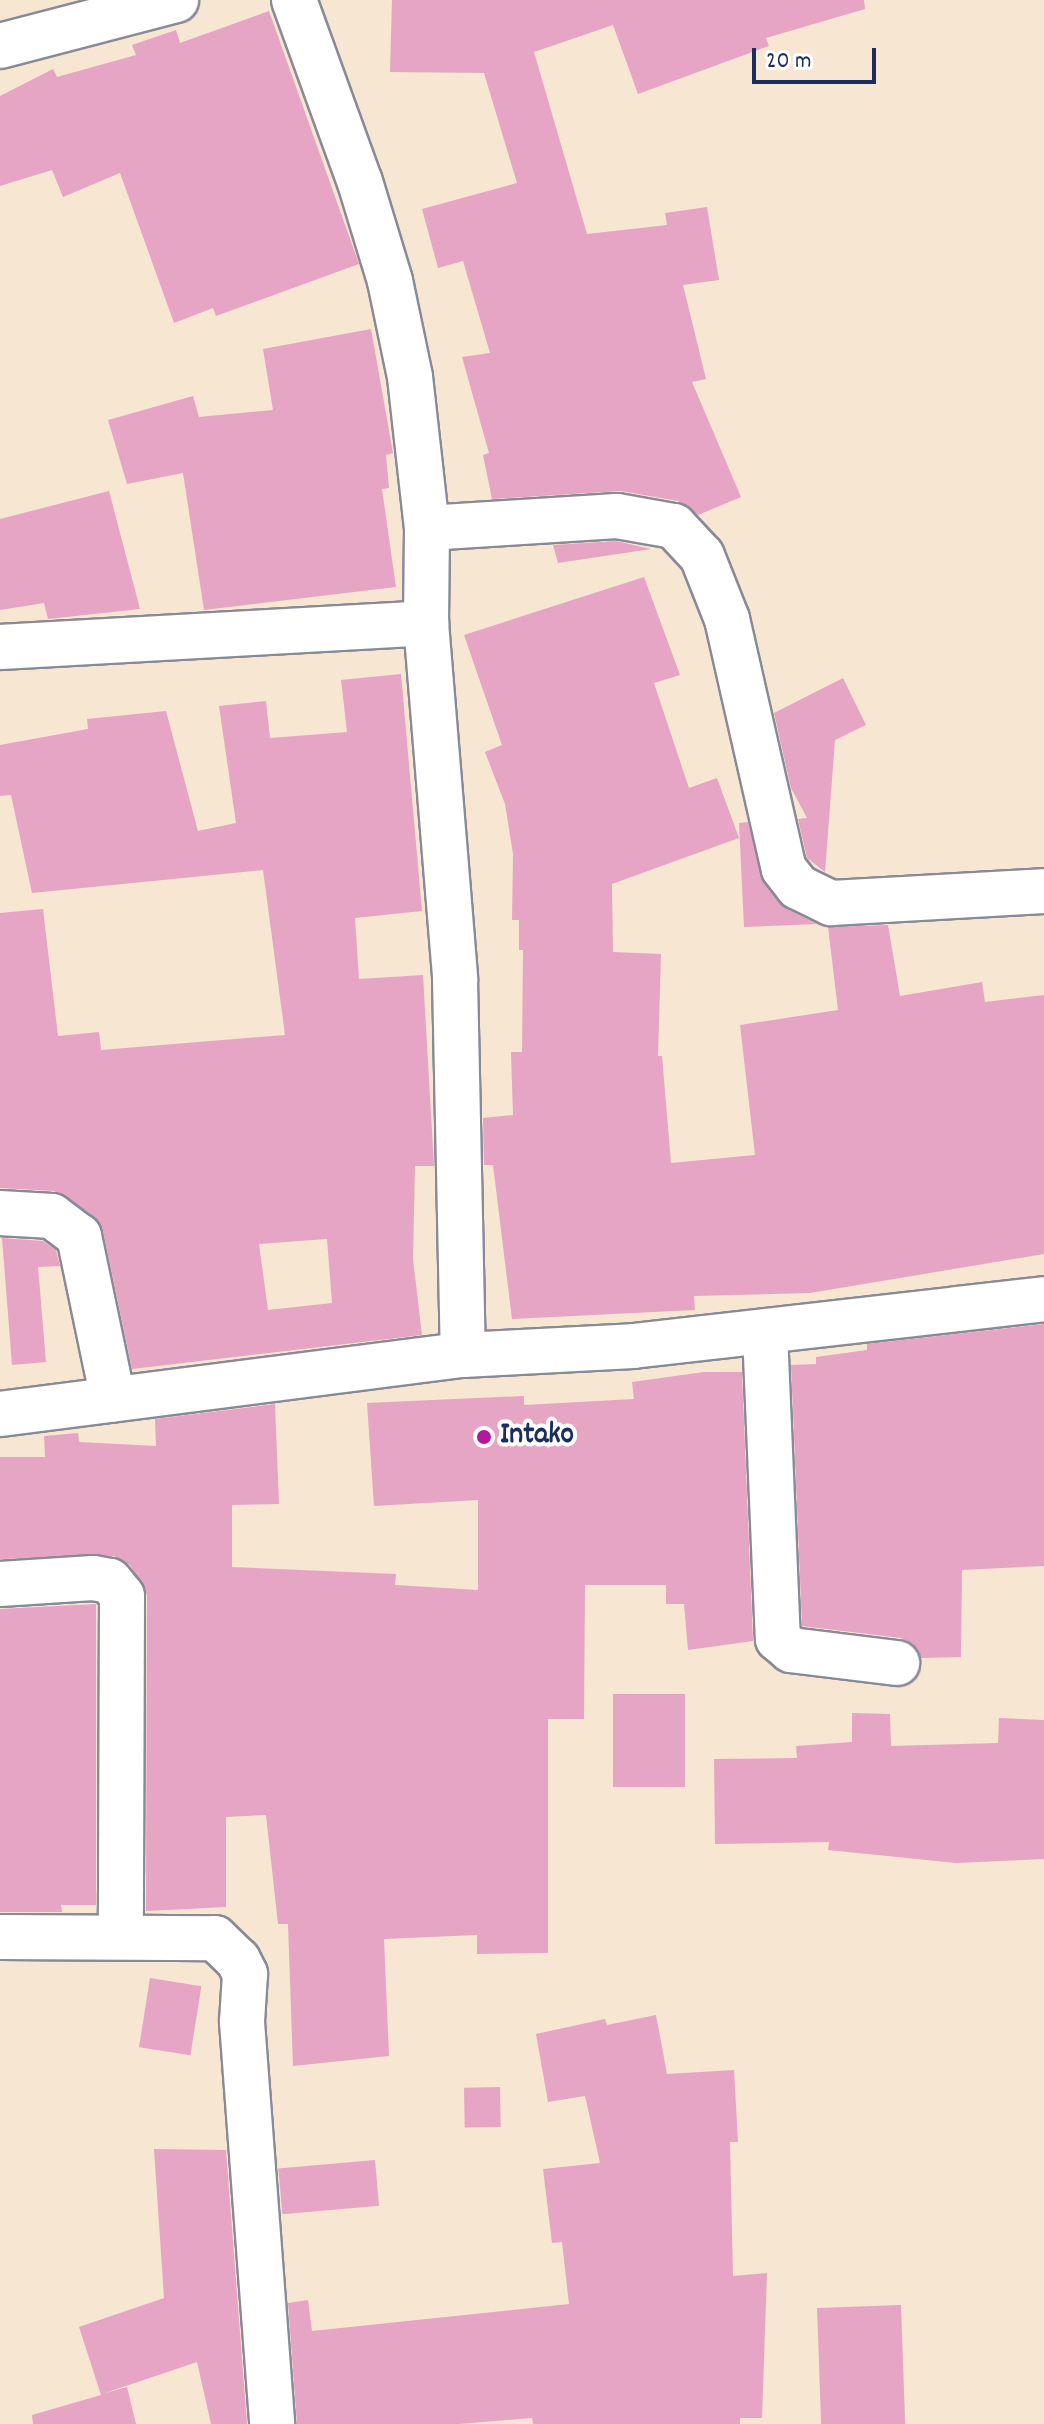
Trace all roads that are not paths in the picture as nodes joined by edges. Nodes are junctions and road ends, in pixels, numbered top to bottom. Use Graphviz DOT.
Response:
graph roads {
  1 [pos="176,0"];
  2 [pos="294,0"];
  3 [pos="0,46"];
  4 [pos="427,528"];
  5 [pos="426,623"];
  6 [pos="0,647"];
  7 [pos="1044,891"];
  8 [pos="0,1213"];
  9 [pos="1044,1299"];
  10 [pos="765,1332"];
  11 [pos="463,1355"];
  12 [pos="113,1399"];
  13 [pos="0,1414"];
  14 [pos="0,1584"];
  15 [pos="897,1663"];
  16 [pos="0,1937"];
  17 [pos="121,1937"];
  18 [pos="272,2424"];
  1 -- 3 [label="street"];
  2 -- 4 [label="street"];
  4 -- 5 [label="street"];
  4 -- 7 [label="street"];
  5 -- 6 [label="street"];
  5 -- 11 [label="street"];
  8 -- 12 [label="street"];
  9 -- 10 [label="street"];
  10 -- 11 [label="street"];
  10 -- 15 [label="street"];
  11 -- 12 [label="street"];
  12 -- 13 [label="street"];
  14 -- 17 [label="street"];
  16 -- 17 [label="street"];
  17 -- 18 [label="street"];
}
